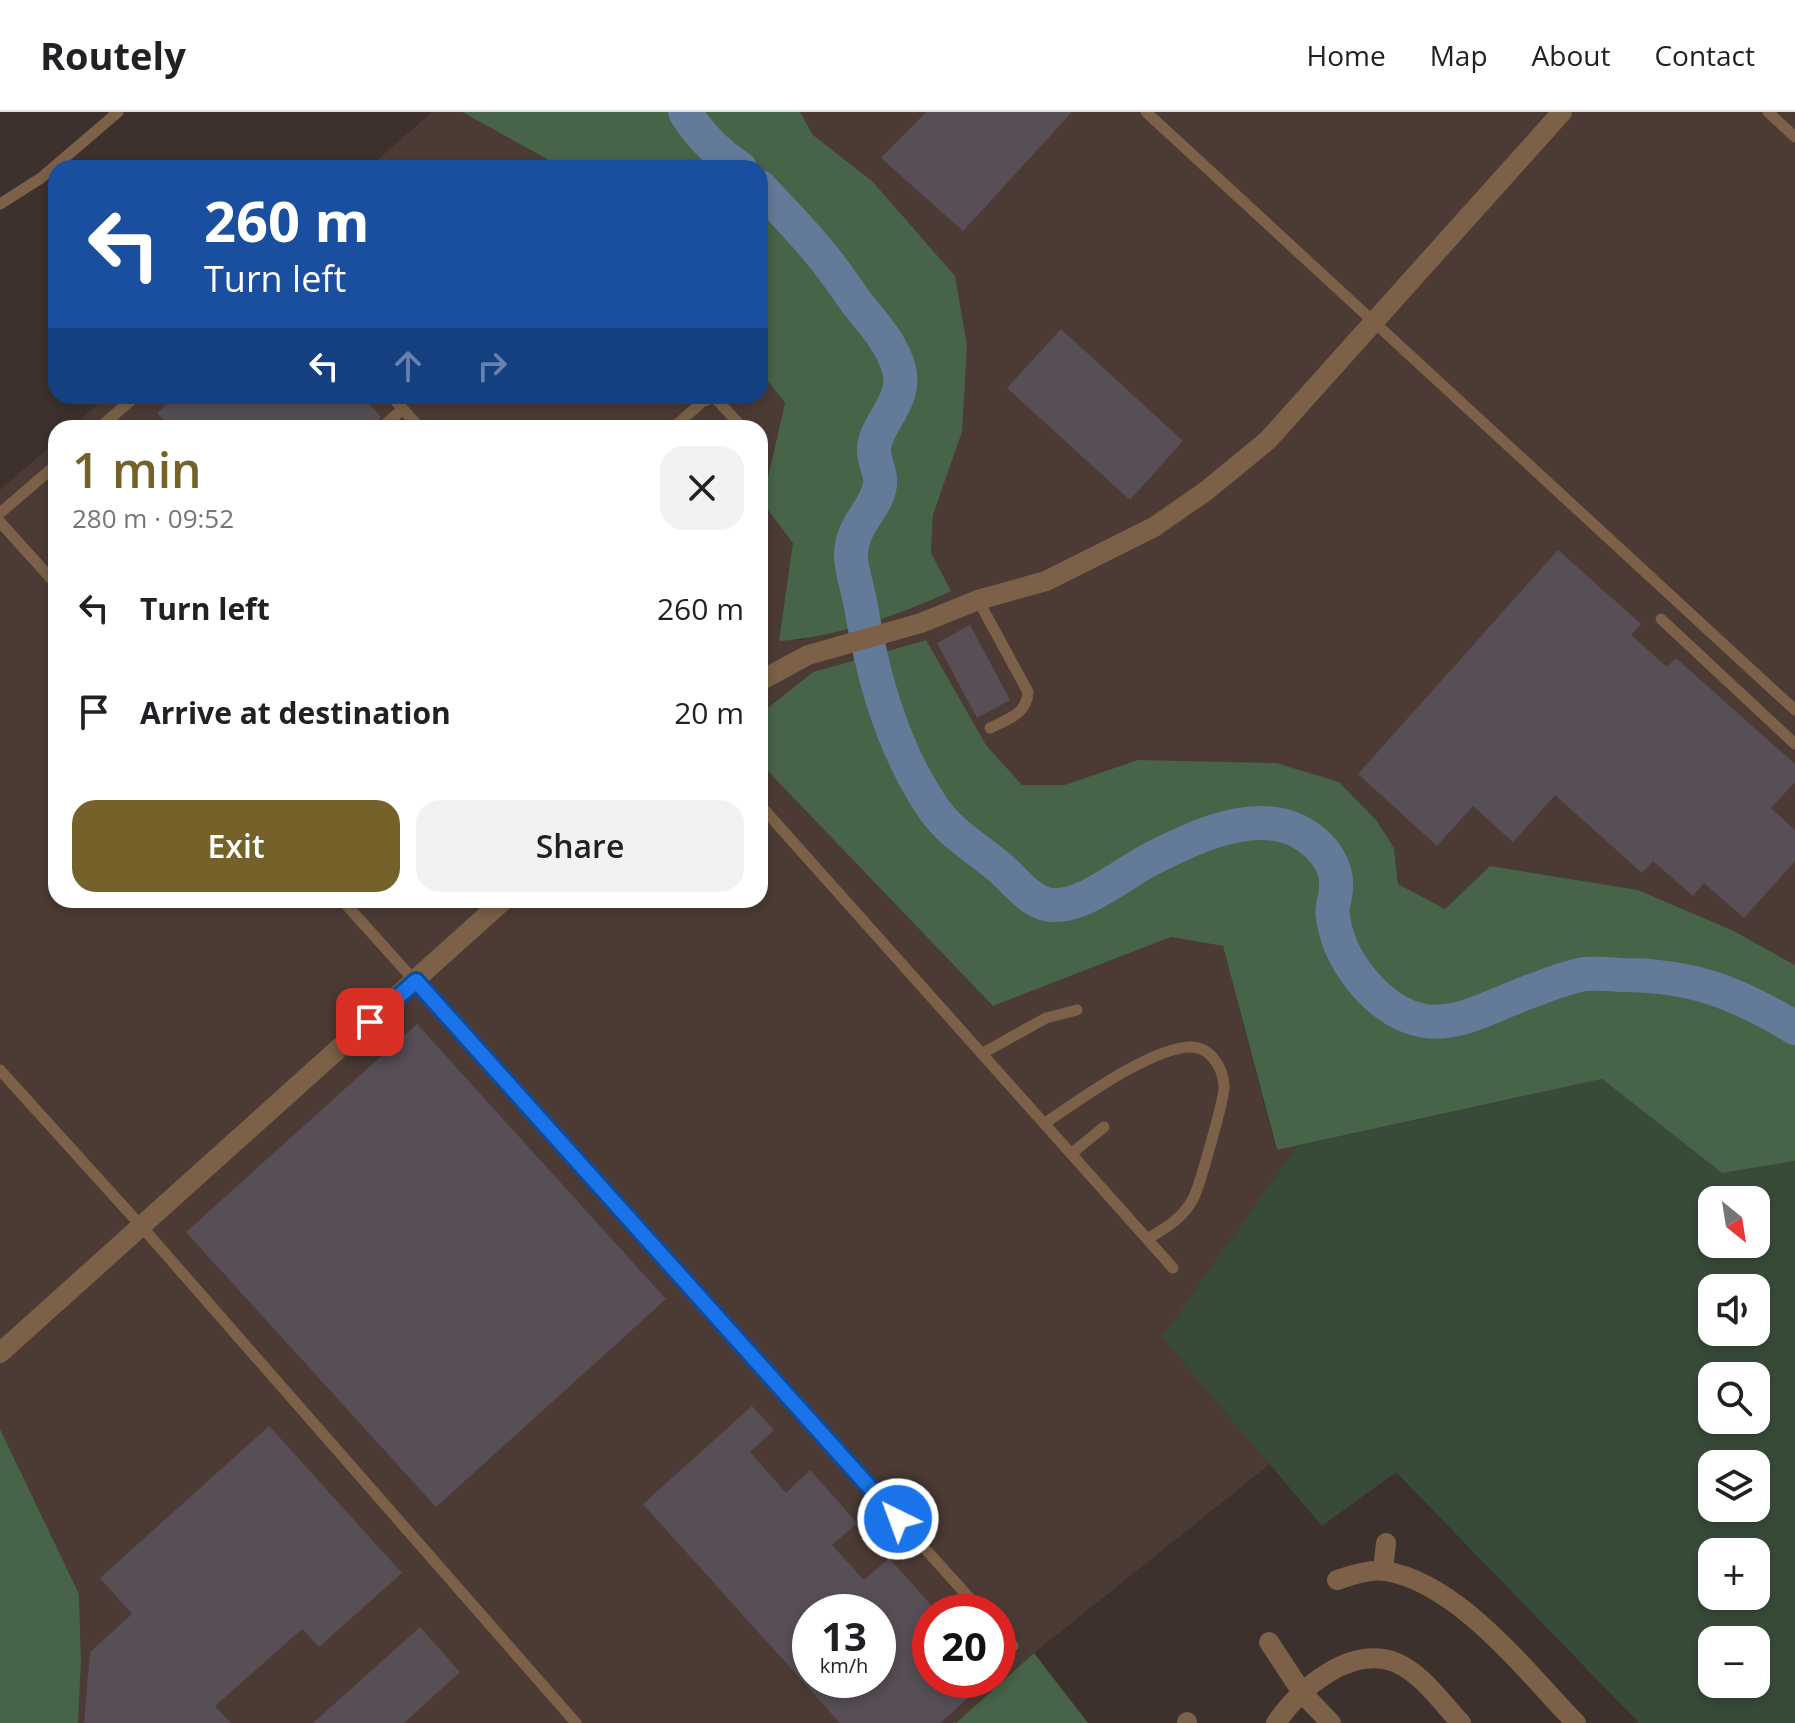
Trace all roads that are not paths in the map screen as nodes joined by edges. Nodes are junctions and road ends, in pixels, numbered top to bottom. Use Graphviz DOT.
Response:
graph roads {
  1 [pos="118,112"];
  2 [pos="1146,112"];
  3 [pos="1562,112"];
  4 [pos="1768,112"];
  5 [pos="1795,137"];
  6 [pos="62,160"];
  7 [pos="48,172"];
  8 [pos="0,204"];
  9 [pos="1374,320"];
  10 [pos="127,404"];
  11 [pos="398,404"];
  12 [pos="700,404"];
  13 [pos="721,404"];
  14 [pos="403,409"];
  15 [pos="108,420"];
  16 [pos="390,420"];
  17 [pos="413,420"];
  18 [pos="682,420"];
  19 [pos="736,420"];
  20 [pos="48,472"];
  21 [pos="0,513"];
  22 [pos="0,522"];
  23 [pos="48,575"];
  24 [pos="978,600"];
  25 [pos="1661,619"];
  26 [pos="768,677"];
  27 [pos="1795,710"];
  28 [pos="990,728"];
  29 [pos="1795,744"];
  30 [pos="768,814"];
  31 [pos="349,908"];
  32 [pos="495,908"];
  33 [pos="416,981"];
  34 [pos="1077,1010"];
  35 [pos="983,1053"];
  36 [pos="0,1070"];
  37 [pos="1045,1123"];
  38 [pos="1104,1127"];
  39 [pos="1072,1153"];
  40 [pos="142,1227"];
  41 [pos="1147,1239"];
  42 [pos="1173,1268"];
  43 [pos="0,1353"];
  44 [pos="1386,1543"];
  45 [pos="1383,1570"];
  46 [pos="1337,1580"];
  47 [pos="966,1594"];
  48 [pos="1269,1642"];
  49 [pos="1303,1694"];
  50 [pos="576,1723"];
  51 [pos="1276,1723"];
  52 [pos="1331,1723"];
  53 [pos="1461,1723"];
  54 [pos="1576,1723"];
  1 -- 6 [label="lane"];
  2 -- 9 [label="lane"];
  3 -- 9 [label="street"];
  4 -- 5 [label="lane"];
  7 -- 8 [label="lane"];
  9 -- 24 [label="street"];
  9 -- 27 [label="lane"];
  10 -- 15 [label="lane"];
  11 -- 14 [label="lane"];
  12 -- 18 [label="lane"];
  13 -- 19 [label="lane"];
  14 -- 16 [label="lane"];
  14 -- 17 [label="lane"];
  20 -- 21 [label="lane"];
  22 -- 23 [label="lane"];
  24 -- 26 [label="street"];
  24 -- 28 [label="lane"];
  25 -- 29 [label="lane"];
  30 -- 35 [label="lane"];
  31 -- 33 [label="lane"];
  32 -- 33 [label="street"];
  33 -- 40 [label="street"];
  33 -- 47 [label="lane"];
  34 -- 35 [label="lane"];
  35 -- 37 [label="lane"];
  36 -- 40 [label="lane"];
  37 -- 39 [label="lane"];
  37 -- 41 [label="lane"];
  38 -- 39 [label="lane"];
  39 -- 41 [label="lane"];
  40 -- 43 [label="street"];
  40 -- 50 [label="lane"];
  41 -- 42 [label="lane"];
  44 -- 45 [label="street"];
  45 -- 46 [label="street"];
  45 -- 54 [label="street"];
  48 -- 49 [label="street"];
  49 -- 51 [label="street"];
  49 -- 52 [label="street"];
  49 -- 53 [label="street"];
}
